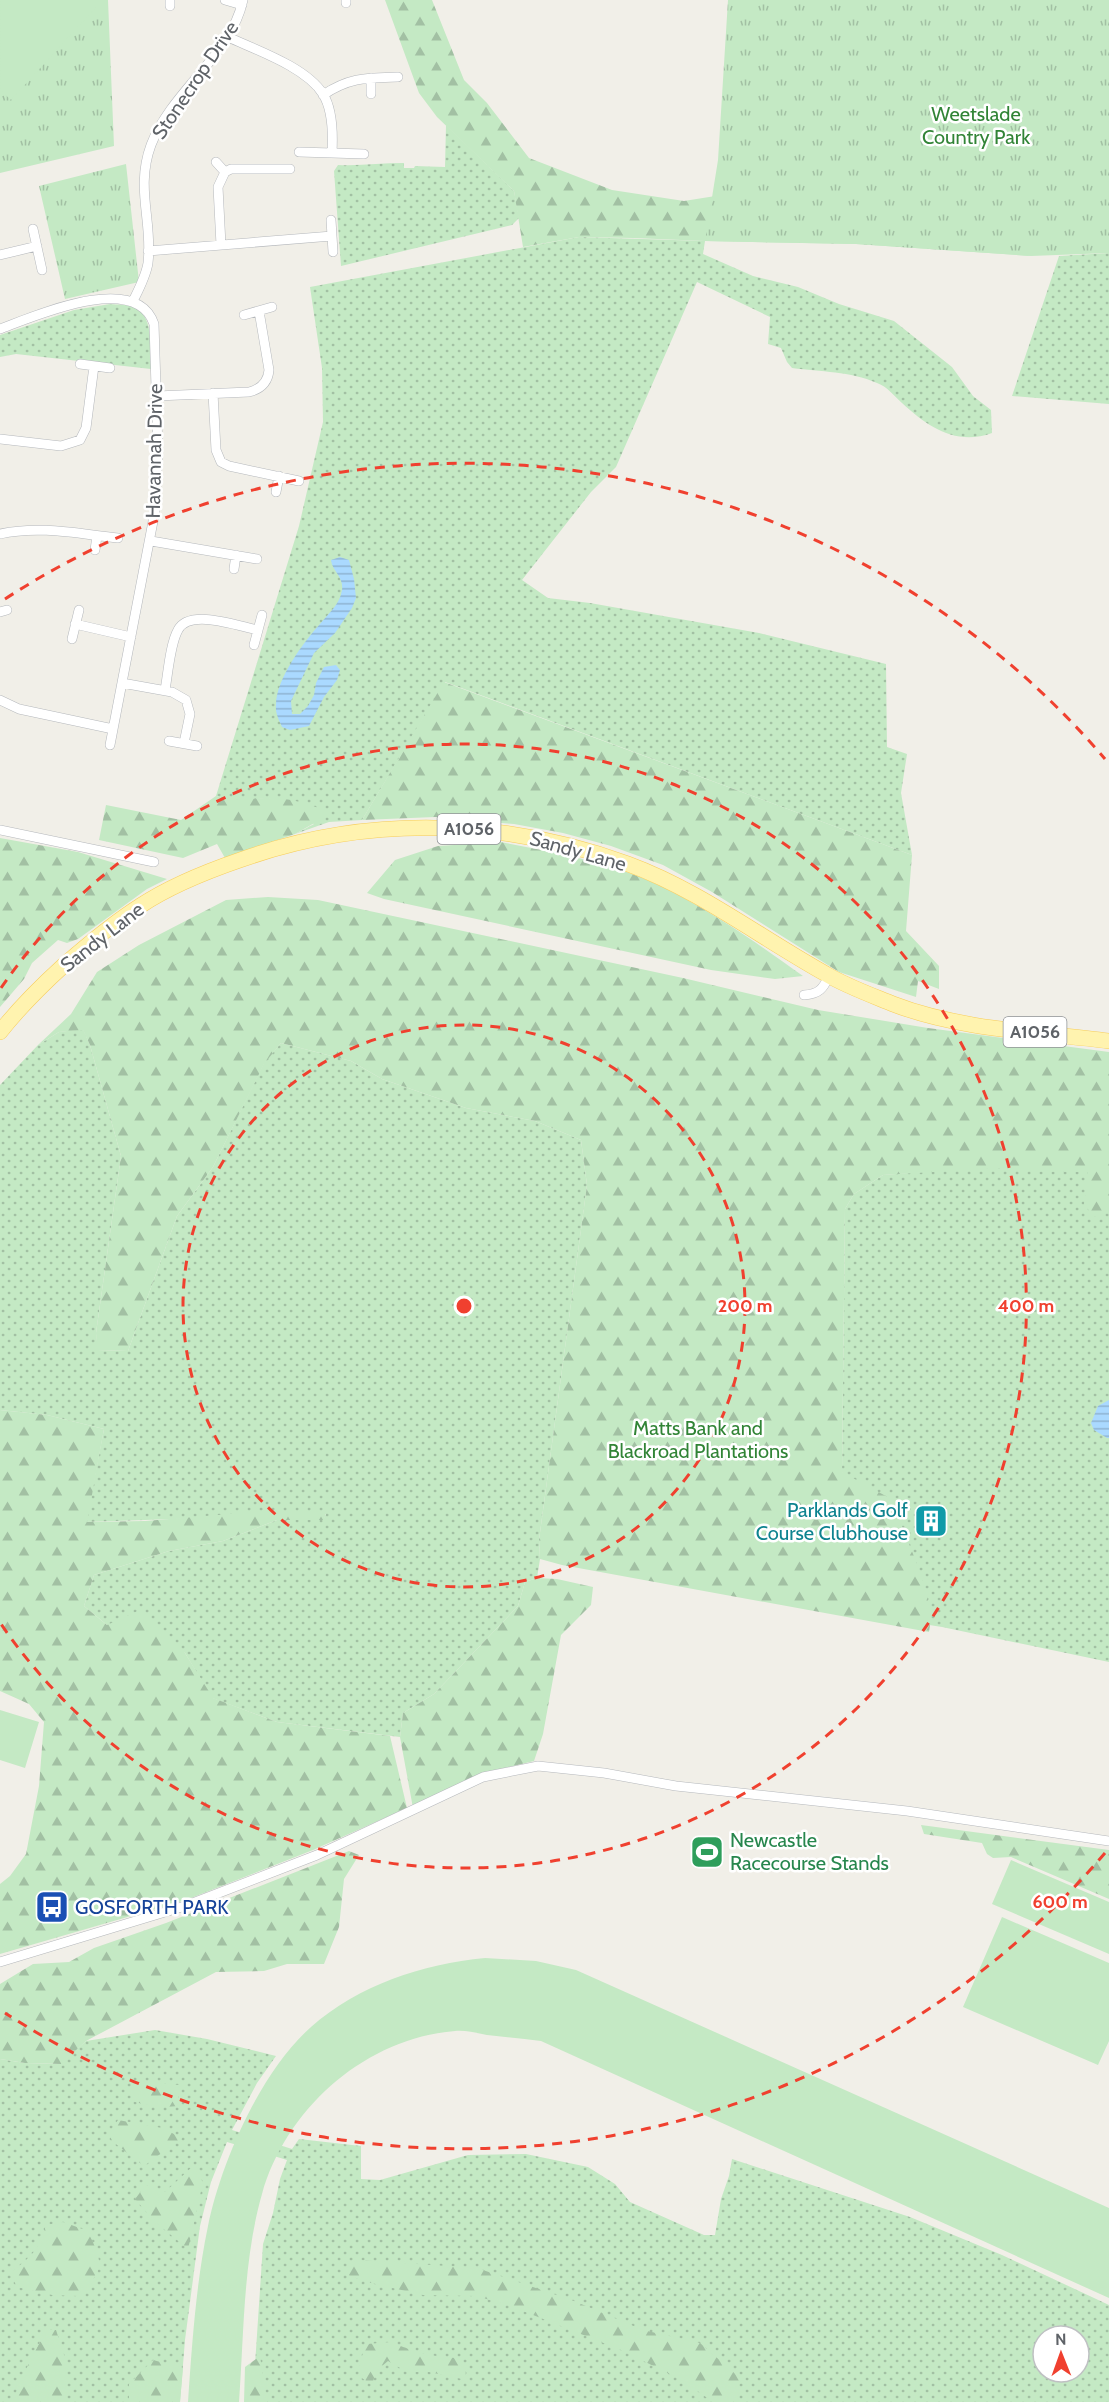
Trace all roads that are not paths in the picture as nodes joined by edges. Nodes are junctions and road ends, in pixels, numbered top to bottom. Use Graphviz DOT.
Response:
graph roads {
  1 [pos="225,0"];
  2 [pos="242,2"];
  3 [pos="228,36"];
  4 [pos="398,77"];
  5 [pos="371,78"];
  6 [pos="371,94"];
  7 [pos="323,95"];
  8 [pos="299,152"];
  9 [pos="332,152"];
  10 [pos="364,154"];
  11 [pos="216,162"];
  12 [pos="290,168"];
  13 [pos="225,172"];
  14 [pos="331,220"];
  15 [pos="33,229"];
  16 [pos="332,236"];
  17 [pos="221,245"];
  18 [pos="37,246"];
  19 [pos="148,251"];
  20 [pos="333,252"];
  21 [pos="0,255"];
  22 [pos="42,270"];
  23 [pos="133,301"];
  24 [pos="272,308"];
  25 [pos="259,311"];
  26 [pos="244,315"];
  27 [pos="0,329"];
  28 [pos="80,364"];
  29 [pos="94,366"];
  30 [pos="110,368"];
  31 [pos="213,393"];
  32 [pos="157,396"];
  33 [pos="0,439"];
  34 [pos="279,476"];
  35 [pos="299,481"];
  36 [pos="276,492"];
  37 [pos="0,534"];
  38 [pos="97,536"];
  39 [pos="118,538"];
  40 [pos="151,541"];
  41 [pos="95,550"];
  42 [pos="236,555"];
  43 [pos="257,559"];
  44 [pos="234,569"];
  45 [pos="78,609"];
  46 [pos="262,615"];
  47 [pos="75,624"];
  48 [pos="258,630"];
  49 [pos="131,637"];
  50 [pos="72,639"];
  51 [pos="254,645"];
  52 [pos="122,683"];
  53 [pos="165,690"];
  54 [pos="0,700"];
  55 [pos="113,729"];
  56 [pos="169,741"];
  57 [pos="184,743"];
  58 [pos="110,745"];
  59 [pos="197,746"];
  60 [pos="0,830"];
  61 [pos="154,862"];
  62 [pos="829,976"];
  63 [pos="804,995"];
  64 [pos="0,1032"];
  65 [pos="1109,1041"];
  66 [pos="1109,1841"];
  67 [pos="0,1962"];
  1 -- 2 [label="street"];
  2 -- 3 [label="street, Stonecrop Drive"];
  3 -- 7 [label="street"];
  3 -- 19 [label="street, Stonecrop Drive"];
  4 -- 5 [label="street"];
  5 -- 6 [label="street"];
  5 -- 7 [label="street"];
  7 -- 9 [label="street"];
  8 -- 9 [label="street"];
  9 -- 10 [label="street"];
  11 -- 13 [label="street"];
  12 -- 13 [label="street"];
  13 -- 17 [label="street"];
  14 -- 16 [label="street"];
  15 -- 18 [label="street"];
  16 -- 17 [label="street"];
  16 -- 20 [label="street"];
  17 -- 19 [label="street"];
  18 -- 21 [label="street"];
  18 -- 22 [label="street"];
  19 -- 23 [label="street, Stonecrop Drive"];
  23 -- 27 [label="street"];
  23 -- 32 [label="street, Havannah Drive"];
  24 -- 25 [label="street"];
  25 -- 26 [label="street"];
  25 -- 31 [label="street"];
  28 -- 29 [label="street"];
  29 -- 30 [label="street"];
  29 -- 33 [label="street"];
  31 -- 32 [label="street"];
  31 -- 34 [label="street"];
  32 -- 40 [label="street, Havannah Drive"];
  34 -- 35 [label="street"];
  34 -- 36 [label="street"];
  37 -- 38 [label="street"];
  38 -- 39 [label="street"];
  38 -- 41 [label="street"];
  40 -- 42 [label="street"];
  40 -- 49 [label="street, Havannah Drive"];
  42 -- 43 [label="street"];
  42 -- 44 [label="street"];
  45 -- 47 [label="street"];
  46 -- 48 [label="street"];
  47 -- 49 [label="street"];
  47 -- 50 [label="street"];
  48 -- 51 [label="street"];
  48 -- 53 [label="street"];
  49 -- 52 [label="street, Havannah Drive"];
  52 -- 53 [label="street"];
  52 -- 55 [label="street, Havannah Drive"];
  53 -- 57 [label="street"];
  54 -- 55 [label="street"];
  55 -- 58 [label="street, Havannah Drive"];
  56 -- 57 [label="street"];
  57 -- 59 [label="street"];
  60 -- 61 [label="street"];
  62 -- 63 [label="street"];
  62 -- 64 [label="main road, Sandy Lane / A1056"];
  62 -- 65 [label="main road, Sandy Lane / A1056"];
  66 -- 67 [label="street"];
}
